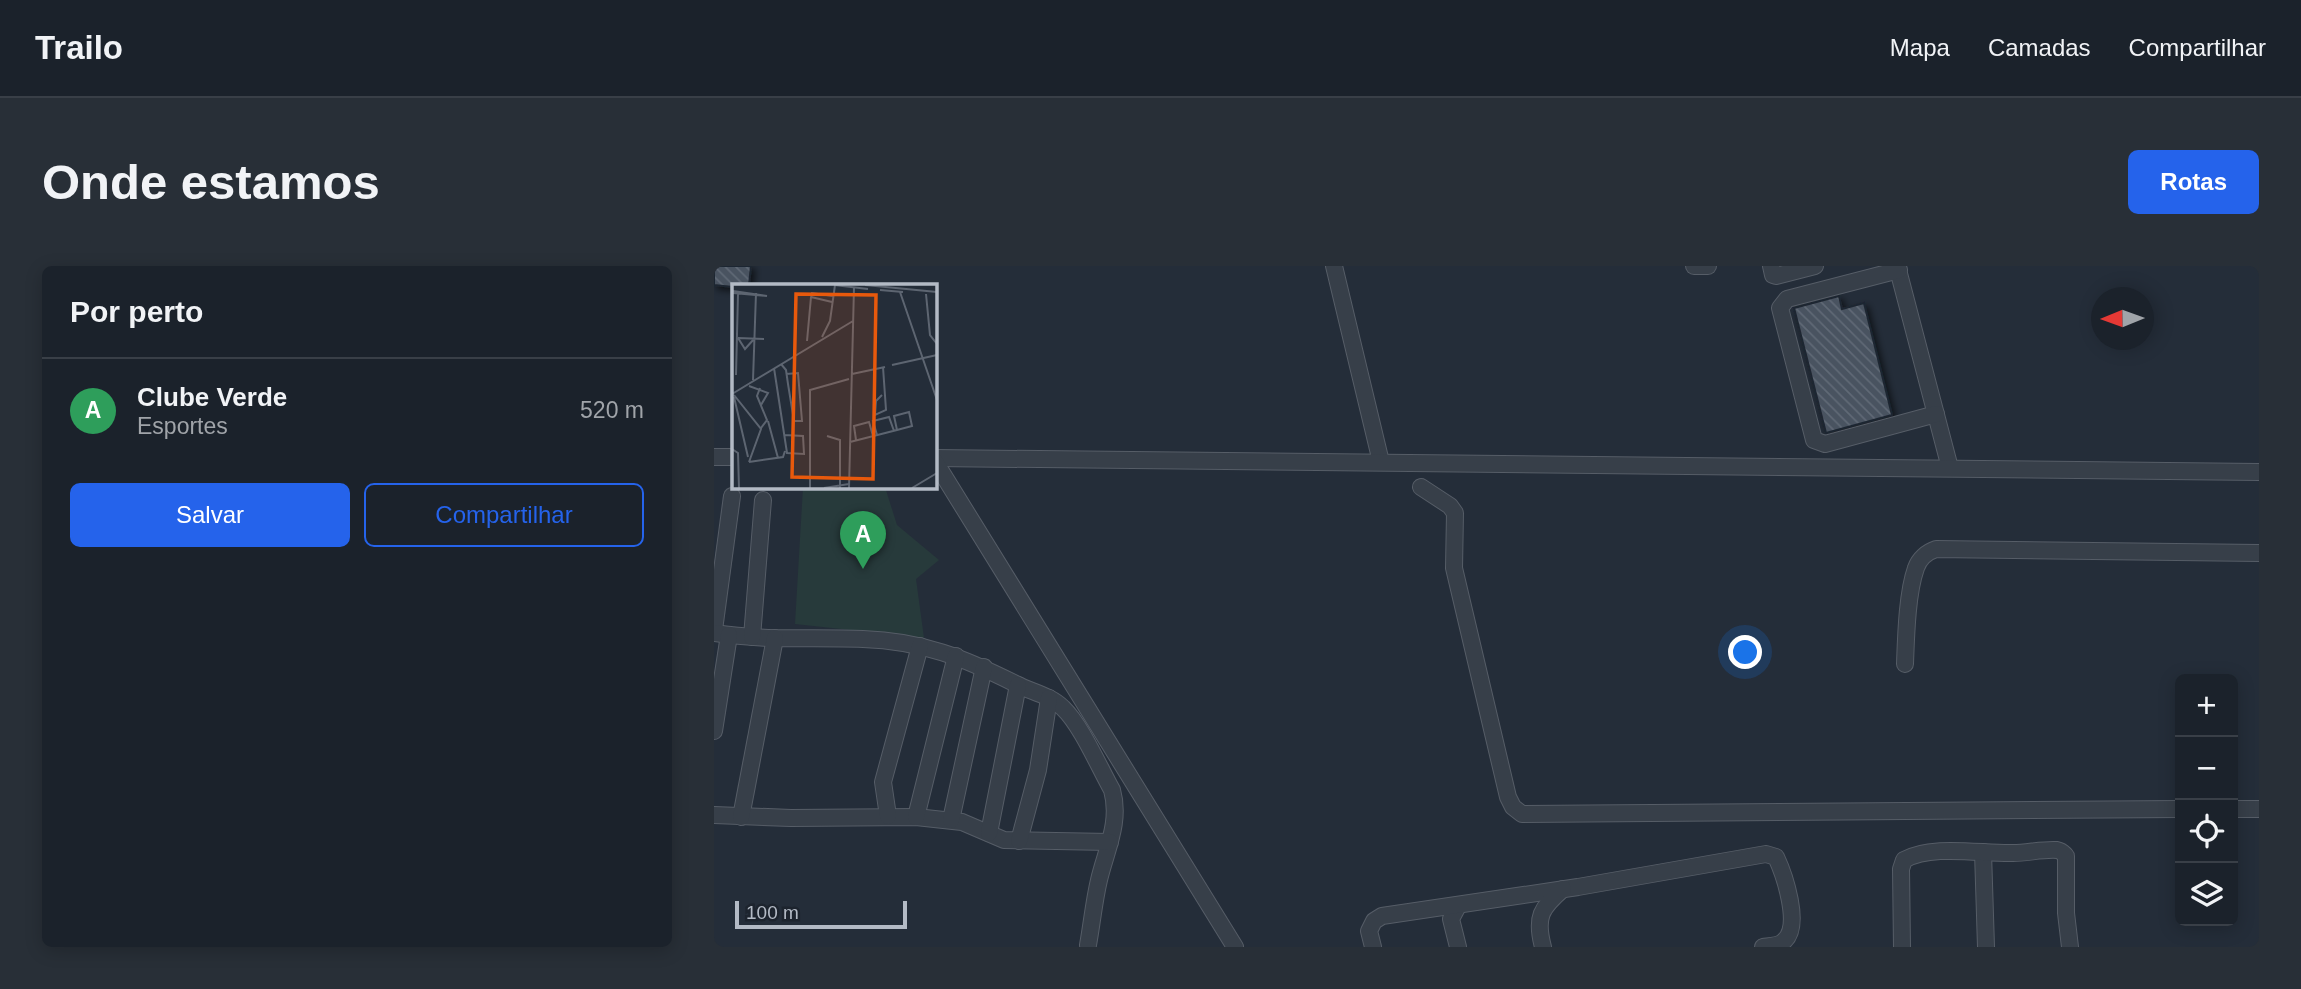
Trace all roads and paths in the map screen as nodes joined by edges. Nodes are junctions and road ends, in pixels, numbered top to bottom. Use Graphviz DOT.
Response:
graph roads {
  1 [pos="1334,266"];
  2 [pos="1694,266"];
  3 [pos="1707,266"];
  4 [pos="1770,266"];
  5 [pos="1815,266"];
  6 [pos="1898,268"];
  7 [pos="1936,414"];
  8 [pos="714,457"];
  9 [pos="732,457"];
  10 [pos="936,459"];
  11 [pos="936,462"];
  12 [pos="1381,462"];
  13 [pos="1950,468"];
  14 [pos="2259,472"];
  15 [pos="1420,487"];
  16 [pos="732,496"];
  17 [pos="763,500"];
  18 [pos="2259,553"];
  19 [pos="719,633"];
  20 [pos="751,637"];
  21 [pos="775,638"];
  22 [pos="920,646"];
  23 [pos="956,656"];
  24 [pos="1905,664"];
  25 [pos="984,667"];
  26 [pos="1018,685"];
  27 [pos="1049,698"];
  28 [pos="714,731"];
  29 [pos="2175,809"];
  30 [pos="2238,809"];
  31 [pos="2259,809"];
  32 [pos="714,815"];
  33 [pos="888,816"];
  34 [pos="741,817"];
  35 [pos="916,817"];
  36 [pos="951,820"];
  37 [pos="989,833"];
  38 [pos="1019,841"];
  39 [pos="1110,842"];
  40 [pos="1983,852"];
  41 [pos="1563,889"];
  42 [pos="1458,906"];
  43 [pos="1088,945"];
  44 [pos="1235,947"];
  45 [pos="1373,947"];
  46 [pos="1458,947"];
  47 [pos="1543,947"];
  48 [pos="1763,947"];
  49 [pos="1902,947"];
  50 [pos="1986,947"];
  51 [pos="2070,947"];
  1 -- 12 [label="street"];
  2 -- 3 [label="street"];
  4 -- 5 [label="street"];
  6 -- 7 [label="street"];
  6 -- 7 [label="street"];
  7 -- 13 [label="street"];
  8 -- 9 [label="street"];
  10 -- 12 [label="street"];
  11 -- 44 [label="street"];
  12 -- 13 [label="street"];
  13 -- 14 [label="street"];
  15 -- 29 [label="street"];
  16 -- 19 [label="street"];
  17 -- 20 [label="street"];
  18 -- 24 [label="street"];
  19 -- 20 [label="street"];
  19 -- 28 [label="street"];
  20 -- 21 [label="street"];
  21 -- 22 [label="street"];
  21 -- 34 [label="street"];
  22 -- 23 [label="street"];
  22 -- 33 [label="street"];
  23 -- 25 [label="street"];
  23 -- 35 [label="street"];
  25 -- 26 [label="street"];
  25 -- 36 [label="street"];
  26 -- 27 [label="street"];
  26 -- 37 [label="street"];
  27 -- 38 [label="street"];
  27 -- 39 [label="street"];
  30 -- 31 [label="street"];
  32 -- 34 [label="street"];
  33 -- 34 [label="street"];
  33 -- 35 [label="street"];
  35 -- 36 [label="street"];
  36 -- 37 [label="street"];
  37 -- 38 [label="street"];
  38 -- 39 [label="street"];
  39 -- 43 [label="street"];
  40 -- 49 [label="street"];
  40 -- 50 [label="street"];
  40 -- 51 [label="street"];
  41 -- 42 [label="street"];
  41 -- 47 [label="street"];
  41 -- 48 [label="street"];
  42 -- 45 [label="street"];
  42 -- 46 [label="street"];
}
